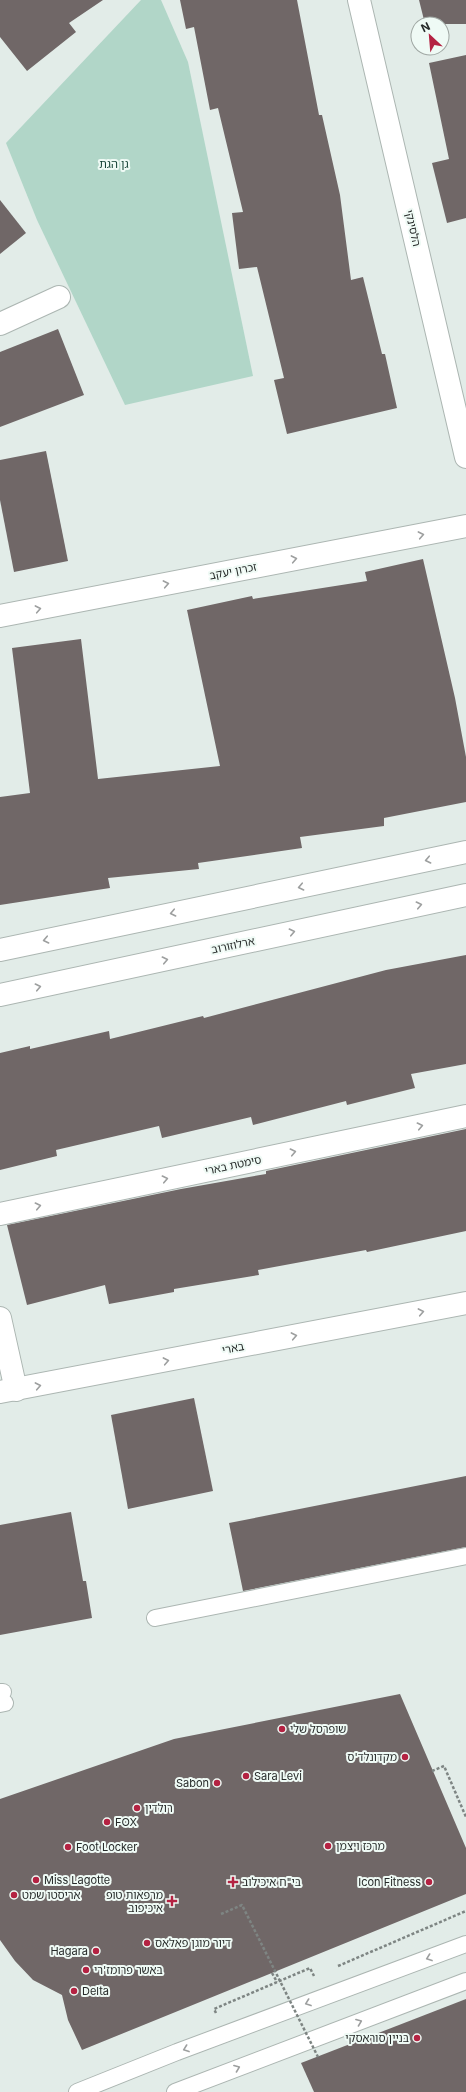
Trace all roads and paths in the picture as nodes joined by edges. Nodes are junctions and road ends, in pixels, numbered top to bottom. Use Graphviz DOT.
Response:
graph roads {
  1 [pos="360,0"];
  2 [pos="59,297"];
  3 [pos="0,324"];
  4 [pos="466,457"];
  5 [pos="466,526"];
  6 [pos="0,616"];
  7 [pos="466,852"];
  8 [pos="466,895"];
  9 [pos="0,950"];
  10 [pos="0,995"];
  11 [pos="466,1116"];
  12 [pos="0,1214"];
  13 [pos="466,1303"];
  14 [pos="0,1318"];
  15 [pos="8,1391"];
  16 [pos="466,1556"];
  17 [pos="155,1618"];
  18 [pos="432,1771"];
  19 [pos="466,1817"];
  20 [pos="221,1914"];
  21 [pos="466,1944"];
  22 [pos="272,1973"];
  23 [pos="314,1976"];
  24 [pos="466,1981"];
  25 [pos="277,1982"];
  26 [pos="218,2017"];
  27 [pos="318,2057"];
  28 [pos="77,2092"];
  29 [pos="175,2092"];
  1 -- 4 [label="street, הלסינקי"];
  2 -- 3 [label="street"];
  6 -- 5 [label="street, זכרון יעקב, one-way"];
  7 -- 9 [label="street, one-way"];
  10 -- 8 [label="street, ארלוזורוב, one-way"];
  12 -- 11 [label="street, סימטת בארי, one-way"];
  15 -- 13 [label="street, בארי, one-way"];
  14 -- 15 [label="street"];
  16 -- 17 [label="lane"];
  18 -- 19 [label="path"];
  20 -- 27 [label="path, bridge"];
  21 -- 28 [label="lane, one-way"];
  22 -- 25 [label="path"];
  23 -- 25 [label="path"];
  29 -- 24 [label="lane, one-way"];
  25 -- 26 [label="path"];
}
